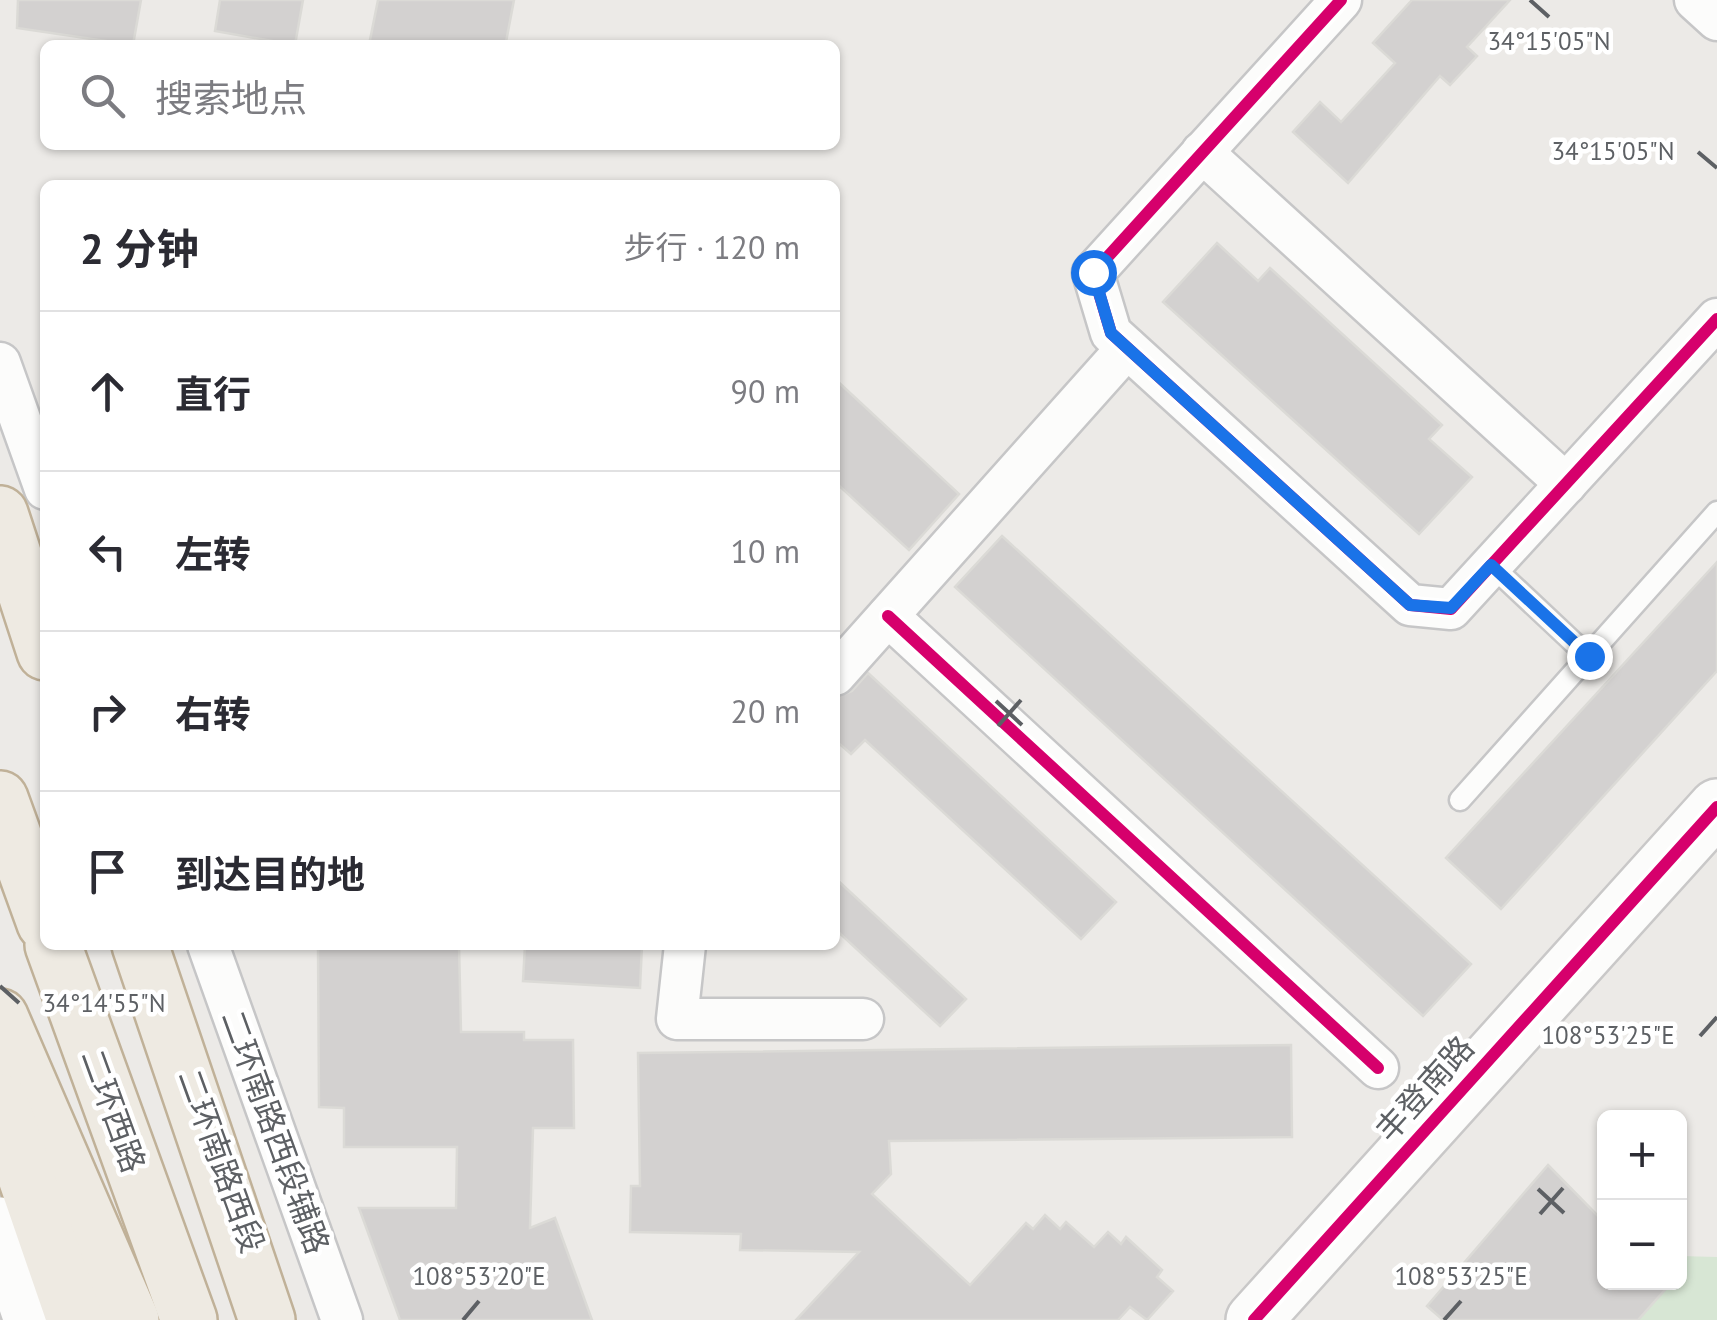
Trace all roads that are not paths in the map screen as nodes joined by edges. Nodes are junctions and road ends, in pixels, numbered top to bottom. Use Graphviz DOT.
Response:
graph roads {
  1 [pos="1341,0"];
  2 [pos="1696,0"];
  3 [pos="1717,20"];
  4 [pos="1202,152"];
  5 [pos="1717,318"];
  6 [pos="1128,348"];
  7 [pos="0,363"];
  8 [pos="40,475"];
  9 [pos="1566,484"];
  10 [pos="1717,512"];
  11 [pos="0,514"];
  12 [pos="0,559"];
  13 [pos="1491,565"];
  14 [pos="888,616"];
  15 [pos="40,637"];
  16 [pos="1589,656"];
  17 [pos="40,666"];
  18 [pos="840,669"];
  19 [pos="0,799"];
  20 [pos="1460,800"];
  21 [pos="1717,806"];
  22 [pos="1717,862"];
  23 [pos="40,909"];
  24 [pos="55,950"];
  25 [pos="143,950"];
  26 [pos="143,950"];
  27 [pos="210,950"];
  28 [pos="684,950"];
  29 [pos="0,1018"];
  30 [pos="863,1019"];
  31 [pos="1378,1068"];
  32 [pos="0,1102"];
  33 [pos="0,1183"];
  34 [pos="0,1225"];
  35 [pos="182,1299"];
  36 [pos="126,1305"];
  37 [pos="32,1320"];
  38 [pos="64,1320"];
  39 [pos="76,1320"];
  40 [pos="267,1320"];
  41 [pos="278,1320"];
  42 [pos="342,1320"];
  43 [pos="1254,1320"];
  44 [pos="1304,1320"];
  1 -- 4 [label="street"];
  2 -- 3 [label="street"];
  4 -- 6 [label="street"];
  4 -- 9 [label="street"];
  5 -- 9 [label="street"];
  6 -- 13 [label="street"];
  6 -- 14 [label="street"];
  7 -- 8 [label="street"];
  9 -- 13 [label="street"];
  10 -- 16 [label="lane"];
  11 -- 15 [label="highway"];
  12 -- 17 [label="street"];
  13 -- 16 [label="lane"];
  14 -- 18 [label="street"];
  14 -- 31 [label="street"];
  16 -- 20 [label="lane"];
  19 -- 23 [label="highway"];
  21 -- 43 [label="street, 丰登南路"];
  22 -- 44 [label="street, 丰登南路"];
  24 -- 35 [label="highway, 二环西路"];
  25 -- 40 [label="highway"];
  26 -- 41 [label="street, 二环南路西段"];
  27 -- 42 [label="street, 二环南路西段辅路"];
  28 -- 30 [label="street"];
  29 -- 36 [label="highway, 二环西路"];
  32 -- 39 [label="highway"];
  33 -- 38 [label="highway"];
  34 -- 37 [label="street"];
}
